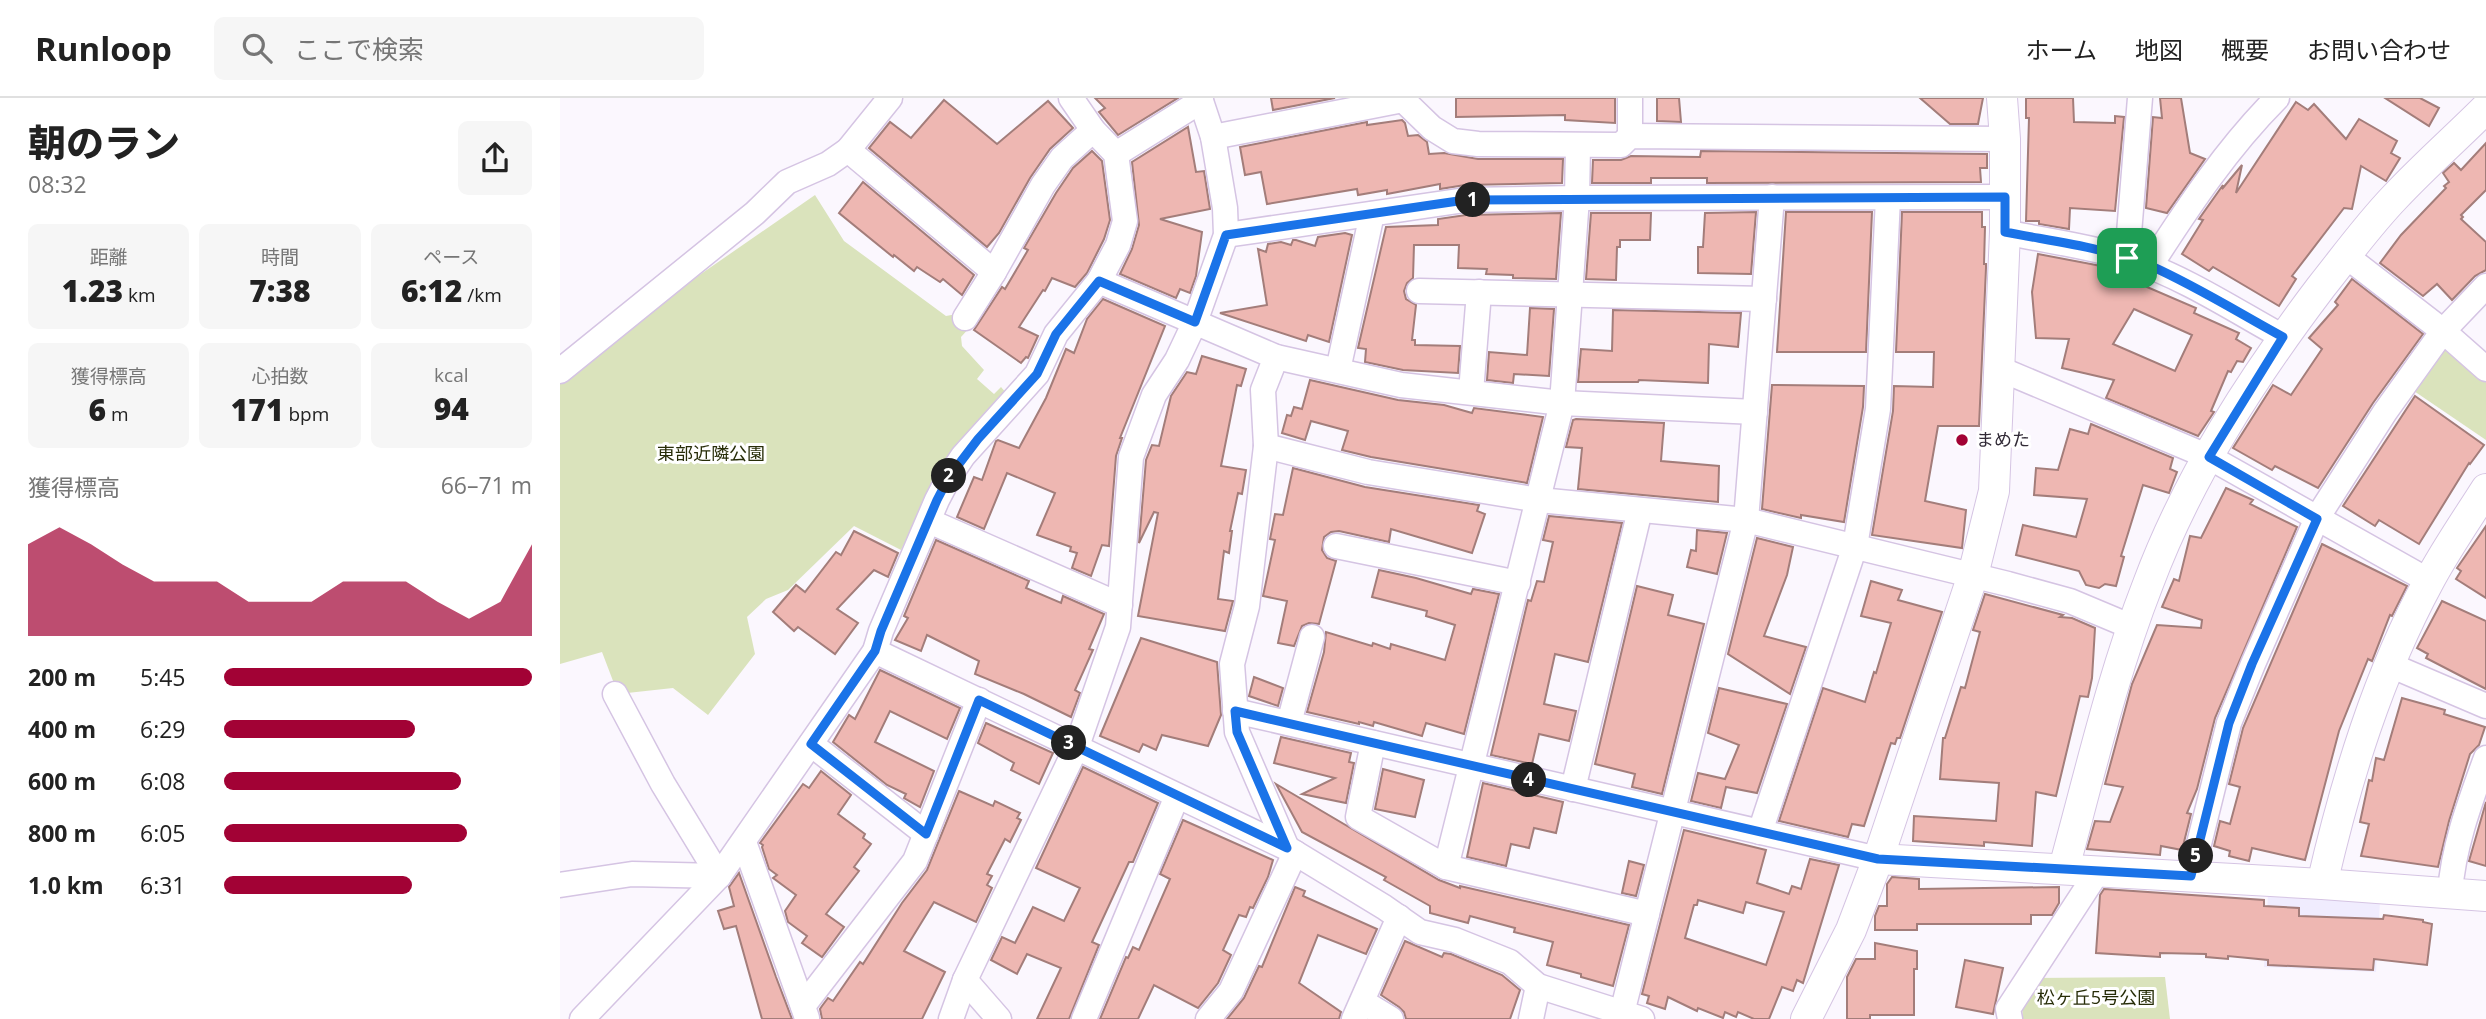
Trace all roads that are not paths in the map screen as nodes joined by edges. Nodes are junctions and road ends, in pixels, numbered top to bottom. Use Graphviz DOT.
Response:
graph roads {
  1 [pos="890,98"];
  2 [pos="1071,98"];
  3 [pos="1630,98"];
  4 [pos="2002,98"];
  5 [pos="2140,98"];
  6 [pos="2277,98"];
  7 [pos="1201,99"];
  8 [pos="1402,99"];
  9 [pos="2486,108"];
  10 [pos="1093,130"];
  11 [pos="1630,136"];
  12 [pos="1213,137"];
  13 [pos="2005,139"];
  14 [pos="1578,146"];
  15 [pos="848,150"];
  16 [pos="1116,154"];
  17 [pos="1772,197"];
  18 [pos="2005,197"];
  19 [pos="1577,198"];
  20 [pos="1888,198"];
  21 [pos="1372,214"];
  22 [pos="2005,232"];
  23 [pos="1226,235"];
  24 [pos="2346,256"];
  25 [pos="2139,262"];
  26 [pos="994,272"];
  27 [pos="1099,281"];
  28 [pos="2486,286"];
  29 [pos="1419,290"];
  30 [pos="1479,292"];
  31 [pos="1570,295"];
  32 [pos="1764,299"];
  33 [pos="965,318"];
  34 [pos="1195,322"];
  35 [pos="2443,331"];
  36 [pos="2283,337"];
  37 [pos="1276,357"];
  38 [pos="2000,369"];
  39 [pos="2486,369"];
  40 [pos="1338,370"];
  41 [pos="560,371"];
  42 [pos="1471,392"];
  43 [pos="1562,403"];
  44 [pos="1755,412"];
  45 [pos="1266,446"];
  46 [pos="2209,457"];
  47 [pos="2486,489"];
  48 [pos="1539,500"];
  49 [pos="1640,510"];
  50 [pos="2317,519"];
  51 [pos="1746,520"];
  52 [pos="929,521"];
  53 [pos="1336,546"];
  54 [pos="1855,546"];
  55 [pos="1973,575"];
  56 [pos="2429,581"];
  57 [pos="1518,583"];
  58 [pos="1120,605"];
  59 [pos="2132,627"];
  60 [pos="1312,637"];
  61 [pos="875,651"];
  62 [pos="2390,665"];
  63 [pos="615,694"];
  64 [pos="979,700"];
  65 [pos="2486,706"];
  66 [pos="1235,711"];
  67 [pos="1289,723"];
  68 [pos="1373,743"];
  69 [pos="811,744"];
  70 [pos="1077,746"];
  71 [pos="2486,758"];
  72 [pos="1473,767"];
  73 [pos="1573,789"];
  74 [pos="1177,796"];
  75 [pos="1672,811"];
  76 [pos="1760,832"];
  77 [pos="926,834"];
  78 [pos="744,842"];
  79 [pos="1291,850"];
  80 [pos="1878,859"];
  81 [pos="1446,867"];
  82 [pos="2064,868"];
  83 [pos="2098,871"];
  84 [pos="719,876"];
  85 [pos="2191,876"];
  86 [pos="2322,884"];
  87 [pos="560,885"];
  88 [pos="2450,893"];
  89 [pos="2486,896"];
  90 [pos="1647,914"];
  91 [pos="1399,917"];
  92 [pos="965,980"];
  93 [pos="1538,986"];
  94 [pos="1358,1010"];
  95 [pos="805,1012"];
  96 [pos="1632,1016"];
  97 [pos="582,1019"];
  98 [pos="951,1019"];
  99 [pos="999,1019"];
  100 [pos="1084,1019"];
  101 [pos="1208,1019"];
  102 [pos="1391,1019"];
  103 [pos="1531,1019"];
  104 [pos="1806,1019"];
  105 [pos="2010,1019"];
  1 -- 15 [label="street"];
  2 -- 10 [label="street"];
  3 -- 11 [label="street"];
  4 -- 13 [label="street"];
  5 -- 25 [label="street"];
  6 -- 25 [label="street"];
  7 -- 12 [label="street"];
  7 -- 16 [label="street"];
  8 -- 12 [label="street"];
  8 -- 14 [label="street"];
  9 -- 24 [label="street"];
  10 -- 16 [label="street"];
  10 -- 26 [label="street"];
  11 -- 13 [label="street"];
  11 -- 14 [label="street"];
  12 -- 23 [label="street"];
  13 -- 18 [label="street"];
  14 -- 19 [label="street"];
  15 -- 26 [label="street"];
  15 -- 41 [label="street"];
  16 -- 27 [label="street"];
  17 -- 19 [label="street"];
  17 -- 20 [label="street"];
  17 -- 32 [label="street"];
  18 -- 20 [label="street"];
  18 -- 22 [label="street"];
  19 -- 21 [label="street"];
  19 -- 31 [label="street"];
  20 -- 54 [label="street"];
  21 -- 23 [label="street"];
  21 -- 40 [label="street"];
  22 -- 25 [label="street"];
  22 -- 38 [label="street"];
  23 -- 34 [label="street"];
  24 -- 35 [label="street"];
  24 -- 36 [label="street"];
  25 -- 36 [label="street"];
  26 -- 33 [label="street"];
  27 -- 34 [label="street"];
  27 -- 52 [label="street"];
  28 -- 35 [label="street"];
  29 -- 30 [label="street"];
  30 -- 31 [label="street"];
  30 -- 42 [label="street"];
  31 -- 32 [label="street"];
  31 -- 43 [label="street"];
  32 -- 44 [label="street"];
  34 -- 37 [label="street"];
  34 -- 58 [label="street"];
  35 -- 39 [label="street"];
  35 -- 50 [label="street"];
  36 -- 46 [label="street"];
  37 -- 40 [label="street"];
  37 -- 45 [label="street"];
  38 -- 46 [label="street"];
  38 -- 55 [label="street"];
  40 -- 42 [label="street"];
  42 -- 43 [label="street"];
  43 -- 44 [label="street"];
  43 -- 48 [label="street"];
  44 -- 51 [label="street"];
  45 -- 48 [label="street"];
  45 -- 66 [label="street"];
  46 -- 50 [label="street"];
  46 -- 59 [label="street"];
  47 -- 56 [label="street"];
  48 -- 49 [label="street"];
  48 -- 57 [label="street"];
  49 -- 51 [label="street"];
  49 -- 73 [label="street"];
  50 -- 56 [label="street"];
  50 -- 85 [label="street"];
  51 -- 54 [label="street"];
  51 -- 75 [label="street"];
  52 -- 58 [label="street"];
  52 -- 61 [label="street"];
  53 -- 57 [label="street"];
  54 -- 55 [label="street"];
  54 -- 76 [label="street"];
  55 -- 59 [label="street"];
  55 -- 80 [label="street"];
  56 -- 62 [label="street"];
  57 -- 72 [label="street"];
  58 -- 70 [label="street"];
  59 -- 82 [label="street"];
  60 -- 67 [label="street"];
  61 -- 64 [label="street"];
  61 -- 69 [label="street"];
  62 -- 65 [label="street"];
  62 -- 86 [label="street"];
  63 -- 84 [label="street"];
  64 -- 70 [label="street"];
  64 -- 77 [label="street"];
  66 -- 67 [label="street"];
  66 -- 79 [label="street"];
  67 -- 68 [label="street"];
  68 -- 72 [label="street"];
  68 -- 81 [label="street"];
  69 -- 77 [label="street"];
  69 -- 78 [label="street"];
  70 -- 74 [label="street"];
  70 -- 92 [label="street"];
  71 -- 88 [label="street"];
  72 -- 73 [label="street"];
  72 -- 81 [label="street"];
  73 -- 75 [label="street"];
  74 -- 79 [label="street"];
  74 -- 100 [label="street"];
  75 -- 76 [label="street"];
  75 -- 90 [label="street"];
  76 -- 80 [label="street"];
  77 -- 95 [label="street"];
  78 -- 84 [label="street"];
  78 -- 95 [label="street"];
  79 -- 91 [label="street"];
  79 -- 101 [label="street"];
  80 -- 82 [label="street"];
  80 -- 104 [label="street"];
  81 -- 90 [label="street"];
  82 -- 83 [label="street"];
  83 -- 85 [label="street"];
  83 -- 105 [label="street"];
  84 -- 87 [label="street"];
  84 -- 97 [label="street"];
  85 -- 86 [label="street"];
  86 -- 88 [label="street"];
  88 -- 89 [label="street"];
  90 -- 96 [label="street"];
  91 -- 93 [label="street"];
  91 -- 94 [label="street"];
  92 -- 98 [label="street"];
  92 -- 99 [label="street"];
  93 -- 96 [label="street"];
  93 -- 103 [label="street"];
  94 -- 102 [label="street"];
}
